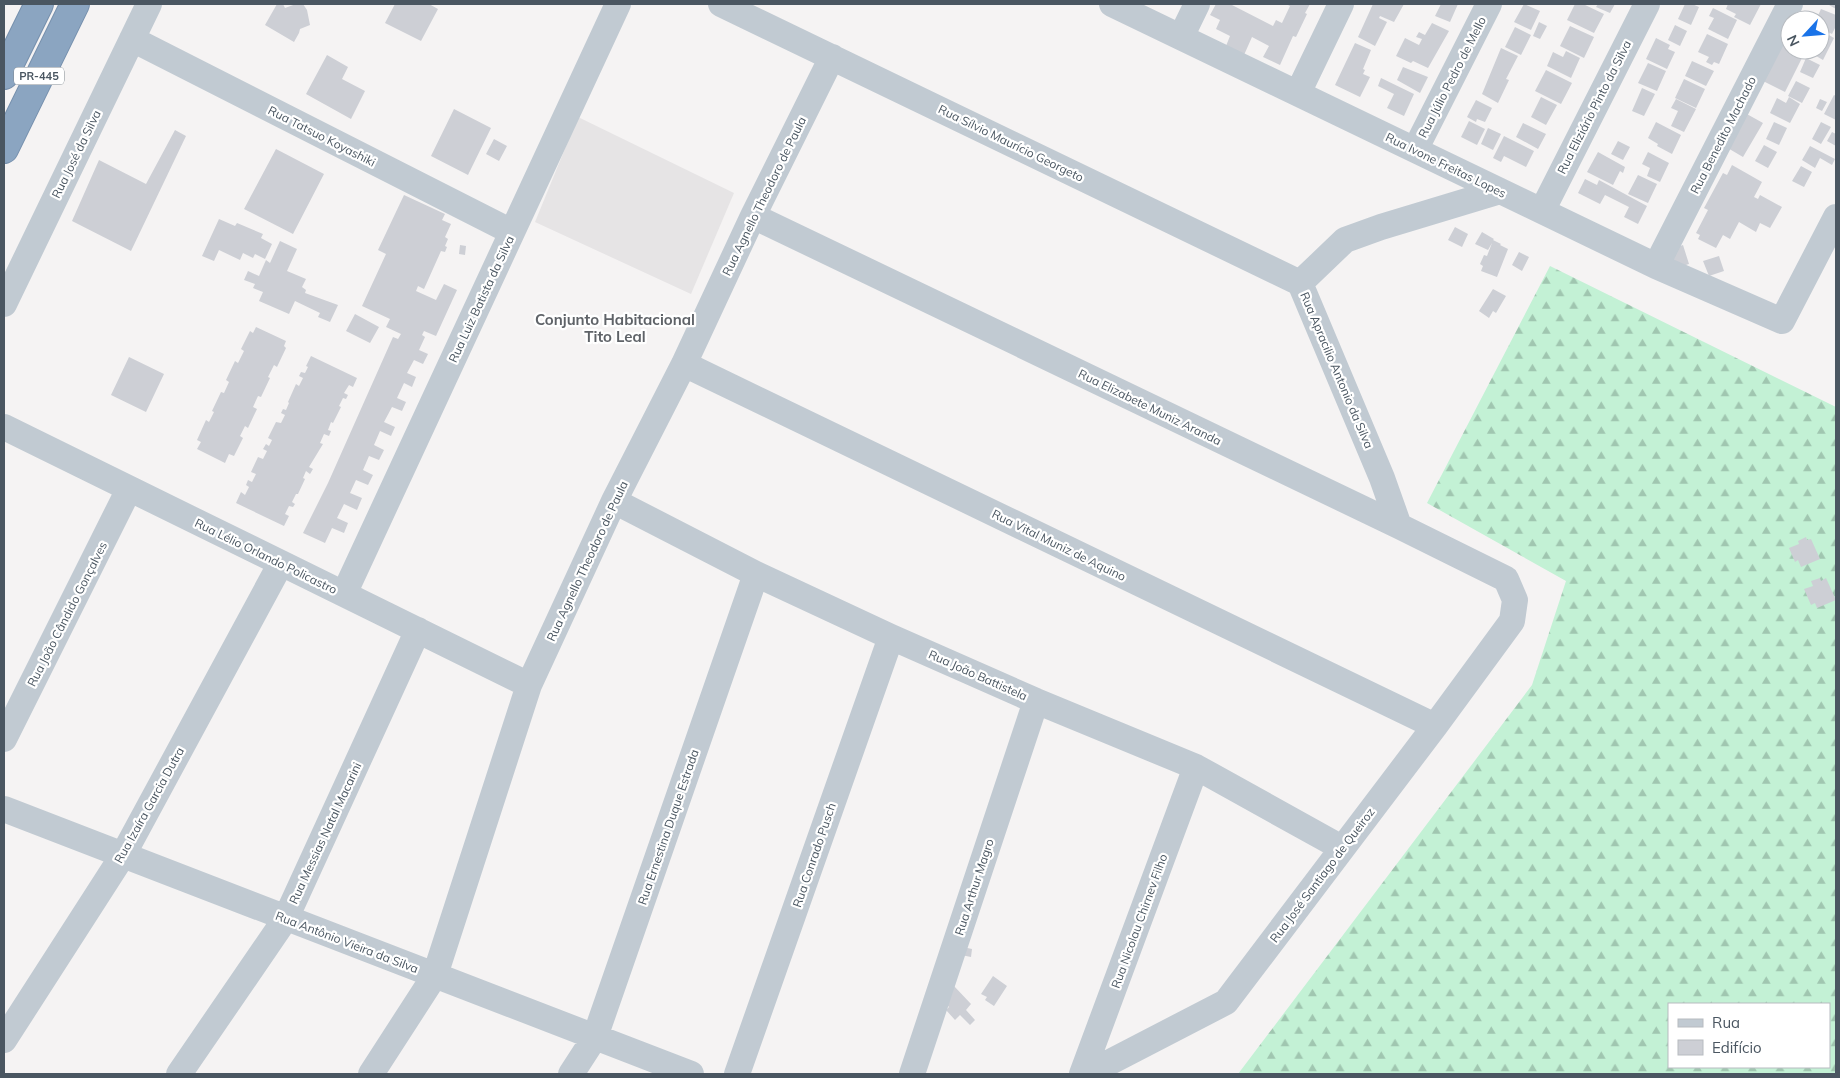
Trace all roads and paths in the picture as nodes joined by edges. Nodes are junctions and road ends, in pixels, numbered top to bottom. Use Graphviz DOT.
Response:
graph roads {
  1 [pos="39,4"];
  2 [pos="75,4"];
  3 [pos="149,4"];
  4 [pos="618,4"];
  5 [pos="721,4"];
  6 [pos="1112,4"];
  7 [pos="1197,4"];
  8 [pos="1341,4"];
  9 [pos="1489,4"];
  10 [pos="1647,4"];
  11 [pos="1790,4"];
  12 [pos="1181,37"];
  13 [pos="132,39"];
  14 [pos="832,57"];
  15 [pos="4,75"];
  16 [pos="1298,93"];
  17 [pos="4,148"];
  18 [pos="1415,150"];
  19 [pos="1500,191"];
  20 [pos="1542,211"];
  21 [pos="753,216"];
  22 [pos="1836,217"];
  23 [pos="512,232"];
  24 [pos="1656,266"];
  25 [pos="1300,283"];
  26 [pos="4,304"];
  27 [pos="684,364"];
  28 [pos="4,427"];
  29 [pos="130,489"];
  30 [pos="614,501"];
  31 [pos="1399,526"];
  32 [pos="281,563"];
  33 [pos="756,574"];
  34 [pos="344,594"];
  35 [pos="1512,622"];
  36 [pos="418,630"];
  37 [pos="891,637"];
  38 [pos="529,685"];
  39 [pos="1036,701"];
  40 [pos="1435,726"];
  41 [pos="4,739"];
  42 [pos="1196,767"];
  43 [pos="4,810"];
  44 [pos="1342,848"];
  45 [pos="123,855"];
  46 [pos="286,918"];
  47 [pos="435,975"];
  48 [pos="595,1037"];
  49 [pos="4,1040"];
  50 [pos="179,1074"];
  51 [pos="371,1074"];
  52 [pos="571,1074"];
  53 [pos="691,1074"];
  54 [pos="738,1074"];
  55 [pos="912,1074"];
  56 [pos="1082,1074"];
  57 [pos="1087,1074"];
  1 -- 15 [label="highway, PR-445"];
  2 -- 17 [label="highway, PR-445"];
  3 -- 13 [label="street, Rua José da Silva"];
  4 -- 23 [label="street, Rua Luiz Batista da Silva"];
  5 -- 14 [label="street, Rua Sílvio Maurício Georgeto"];
  6 -- 12 [label="street, Rua Ivone Freitas Lopes"];
  7 -- 12 [label="street"];
  8 -- 16 [label="street"];
  9 -- 18 [label="street, Rua Júlio Pedro de Mello"];
  10 -- 20 [label="street, Rua Eliziário Pinto da Silva"];
  11 -- 24 [label="street, Rua Benedito Machado"];
  12 -- 16 [label="street, Rua Ivone Freitas Lopes"];
  13 -- 23 [label="street, Rua Tatsuo Koyashiki"];
  13 -- 26 [label="street, Rua José da Silva"];
  14 -- 21 [label="street, Rua Agnello Theodoro de Paula"];
  14 -- 25 [label="street, Rua Sílvio Maurício Georgeto"];
  16 -- 18 [label="street, Rua Ivone Freitas Lopes"];
  18 -- 19 [label="street, Rua Ivone Freitas Lopes"];
  19 -- 20 [label="street, Rua Ivone Freitas Lopes"];
  19 -- 25 [label="street, Rua Apracilio Antonio da Silva"];
  20 -- 24 [label="street, Rua Ivone Freitas Lopes"];
  21 -- 27 [label="street, Rua Agnello Theodoro de Paula"];
  21 -- 31 [label="street, Rua Elizabete Muniz Aranda"];
  22 -- 24 [label="street, Rua Ivone Freitas Lopes"];
  23 -- 34 [label="street, Rua Luiz Batista da Silva"];
  25 -- 31 [label="street, Rua Apracilio Antonio da Silva"];
  27 -- 30 [label="street, Rua Agnello Theodoro de Paula"];
  27 -- 40 [label="street, Rua Vital Muniz de Aquino"];
  28 -- 29 [label="street, Rua Lélio Orlando Policastro"];
  29 -- 32 [label="street, Rua Lélio Orlando Policastro"];
  29 -- 41 [label="street, Rua João Cândido Gonçalves"];
  30 -- 33 [label="street, Rua João Battistela"];
  30 -- 38 [label="street, Rua Agnello Theodoro de Paula"];
  31 -- 35 [label="street, Rua Elizabete Muniz Aranda"];
  32 -- 34 [label="street, Rua Lélio Orlando Policastro"];
  32 -- 45 [label="street, Rua Izaíra Garcia Dutra"];
  33 -- 37 [label="street, Rua João Battistela"];
  33 -- 48 [label="street, Rua Ernestina Duque Estrada"];
  34 -- 36 [label="street, Rua Lélio Orlando Policastro"];
  35 -- 40 [label="street, Rua José Santiago de Queiroz"];
  36 -- 38 [label="street, Rua Lélio Orlando Policastro"];
  36 -- 46 [label="street, Rua Messias Natal Macarini"];
  37 -- 39 [label="street, Rua João Battistela"];
  37 -- 54 [label="street, Rua Conrado Pusch"];
  38 -- 47 [label="street, Rua Agnello Theodoro de Paula"];
  39 -- 42 [label="street, Rua João Battistela"];
  39 -- 55 [label="street, Rua Arthur Magro"];
  40 -- 44 [label="street, Rua José Santiago de Queiroz"];
  42 -- 44 [label="street, Rua João Battistela"];
  42 -- 56 [label="street, Rua Nicolau Chirnev Filho"];
  43 -- 45 [label="street, Rua Antônio Vieira da Silva"];
  44 -- 57 [label="street, Rua José Santiago de Queiroz"];
  45 -- 46 [label="street, Rua Antônio Vieira da Silva"];
  45 -- 49 [label="street, Rua Izaíra Garcia Dutra"];
  46 -- 47 [label="street, Rua Antônio Vieira da Silva"];
  46 -- 50 [label="street, Rua Messias Natal Macarini"];
  47 -- 48 [label="street, Rua Antônio Vieira da Silva"];
  47 -- 51 [label="street, Rua Agnello Theodoro de Paula"];
  48 -- 52 [label="street, Rua Ernestina Duque Estrada"];
  48 -- 53 [label="street, Rua Antônio Vieira da Silva"];
}
